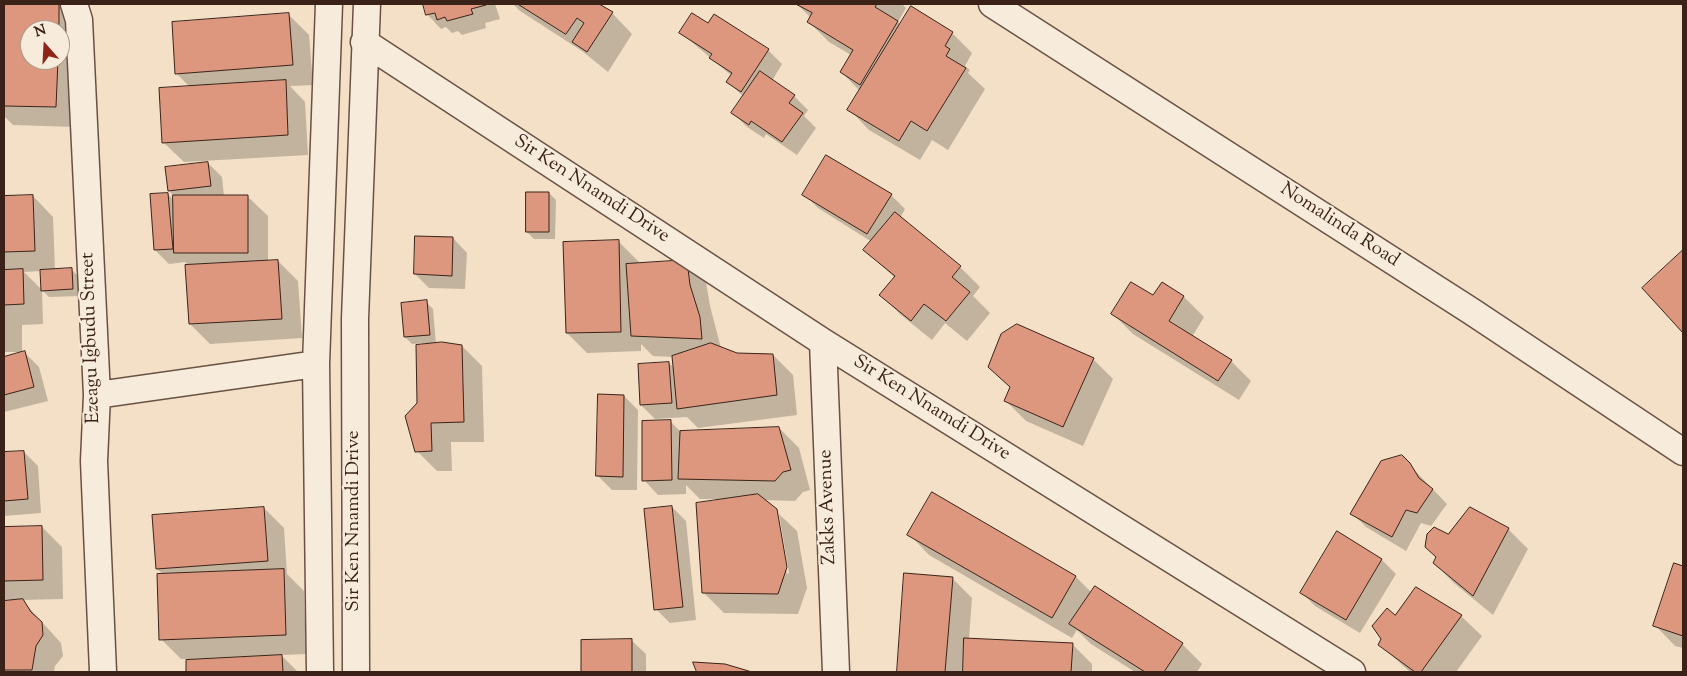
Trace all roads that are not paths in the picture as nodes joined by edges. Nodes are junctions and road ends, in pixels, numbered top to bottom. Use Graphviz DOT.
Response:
graph roads {
  1 [pos="74,4"];
  2 [pos="329,4"];
  3 [pos="367,4"];
  4 [pos="992,4"];
  5 [pos="364,42"];
  6 [pos="823,342"];
  7 [pos="316,364"];
  8 [pos="97,394"];
  9 [pos="1683,452"];
  10 [pos="103,672"];
  11 [pos="320,672"];
  12 [pos="356,672"];
  13 [pos="836,672"];
  14 [pos="1352,672"];
  1 -- 8 [label="street, Ezeagu Igbudu Street"];
  2 -- 7 [label="street, Sir Ken Nnamdi Drive"];
  3 -- 5 [label="street"];
  4 -- 9 [label="street, Nomalinda Road"];
  5 -- 6 [label="street, Sir Ken Nnamdi Drive"];
  5 -- 12 [label="street, Sir Ken Nnamdi Drive"];
  6 -- 13 [label="street, Zakks Avenue"];
  6 -- 14 [label="street, Sir Ken Nnamdi Drive"];
  7 -- 8 [label="street"];
  7 -- 11 [label="street, Sir Ken Nnamdi Drive"];
  8 -- 10 [label="street, Ezeagu Igbudu Street"];
}
